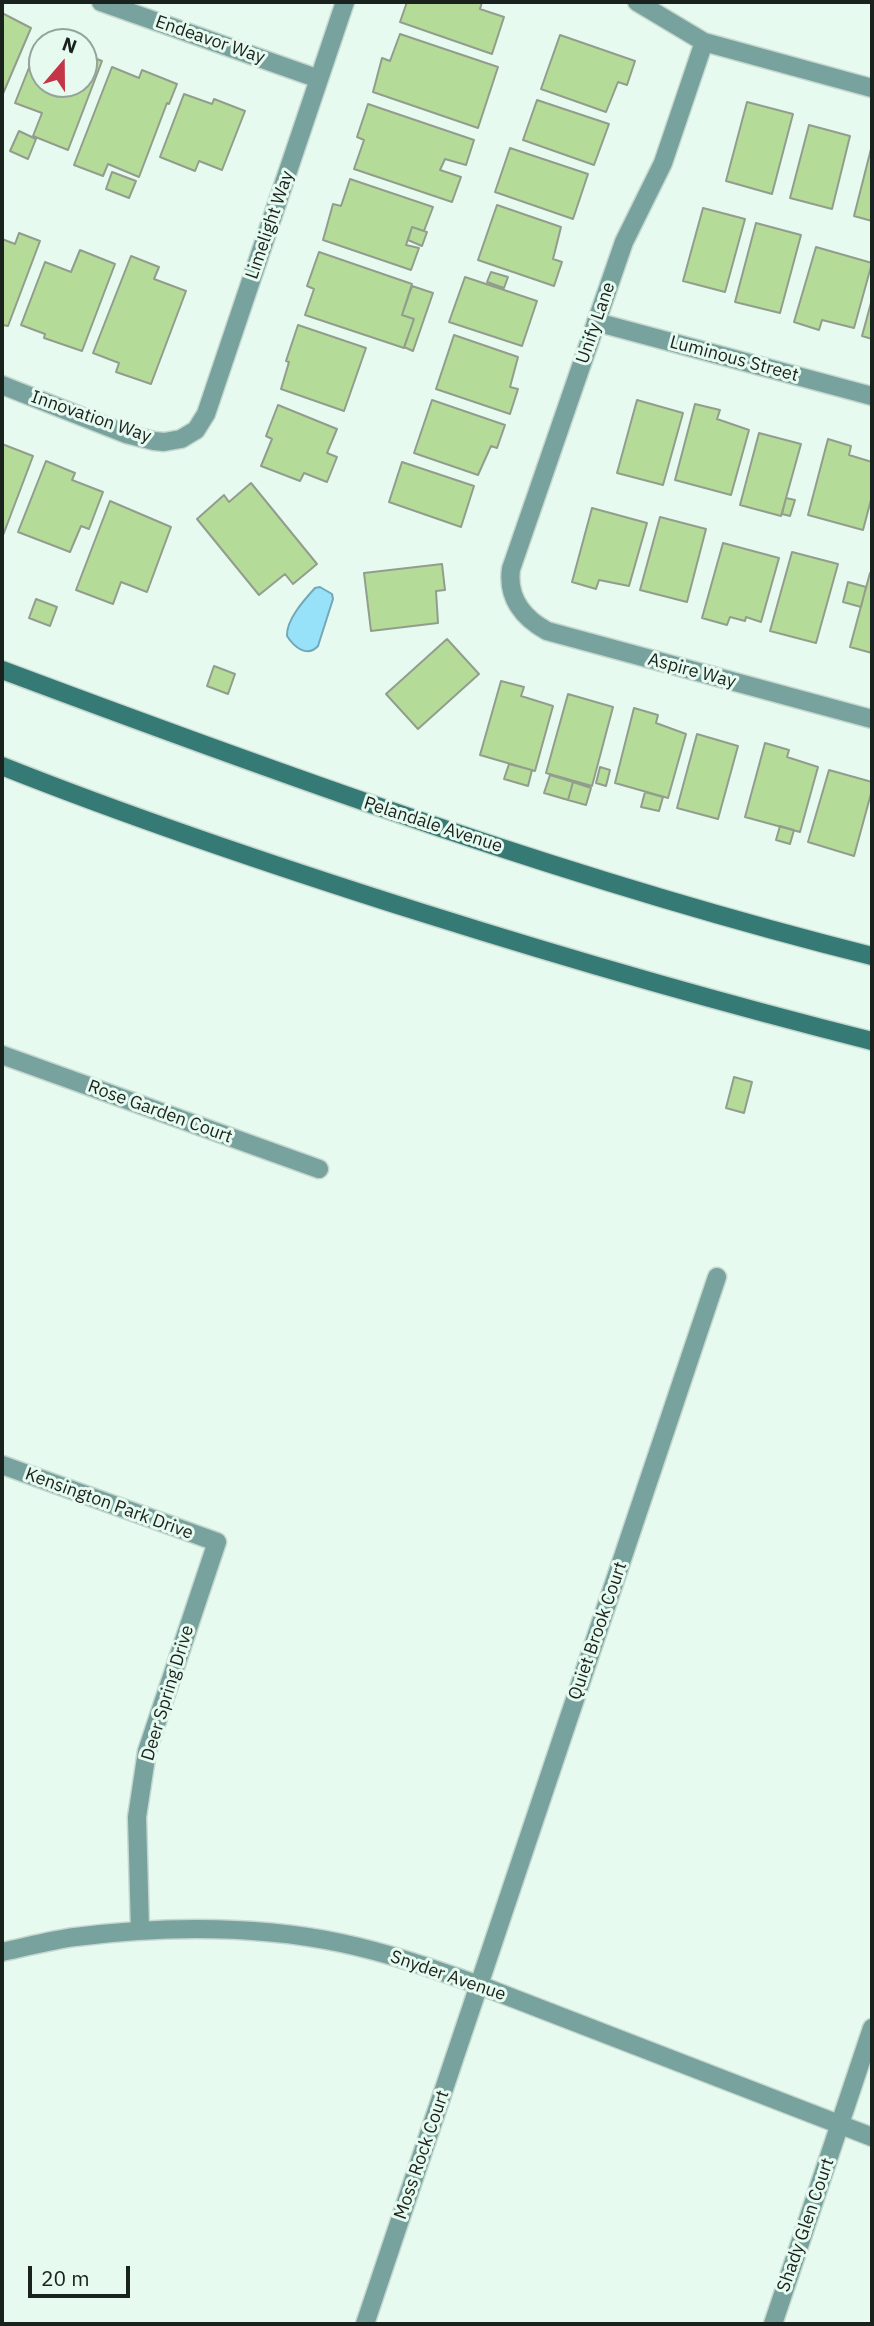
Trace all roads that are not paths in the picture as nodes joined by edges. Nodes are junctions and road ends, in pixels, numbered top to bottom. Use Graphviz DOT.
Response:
graph roads {
  1 [pos="101,2"];
  2 [pos="345,2"];
  3 [pos="637,2"];
  4 [pos="704,43"];
  5 [pos="318,79"];
  6 [pos="872,88"];
  7 [pos="596,322"];
  8 [pos="2,385"];
  9 [pos="872,396"];
  10 [pos="181,439"];
  11 [pos="519,608"];
  12 [pos="2,670"];
  13 [pos="872,719"];
  14 [pos="2,766"];
  15 [pos="872,956"];
  16 [pos="872,1041"];
  17 [pos="2,1055"];
  18 [pos="319,1169"];
  19 [pos="717,1277"];
  20 [pos="2,1465"];
  21 [pos="217,1542"];
  22 [pos="140,1930"];
  23 [pos="2,1952"];
  24 [pos="479,1985"];
  25 [pos="872,2028"];
  26 [pos="840,2125"];
  27 [pos="872,2137"];
  28 [pos="366,2324"];
  29 [pos="773,2324"];
  1 -- 5 [label="street, Endeavor Way"];
  2 -- 5 [label="street, Limelight Way"];
  3 -- 4 [label="street"];
  4 -- 6 [label="street"];
  4 -- 7 [label="street, Unify Lane"];
  5 -- 10 [label="street, Limelight Way"];
  7 -- 9 [label="street, Luminous Street"];
  7 -- 11 [label="street, Unify Lane"];
  8 -- 10 [label="street, Innovation Way"];
  11 -- 13 [label="street, Aspire Way"];
  12 -- 15 [label="main road, Pelandale Avenue"];
  14 -- 16 [label="main road"];
  17 -- 18 [label="street, Rose Garden Court"];
  19 -- 24 [label="street, Quiet Brook Court"];
  20 -- 21 [label="street, Kensington Park Drive"];
  21 -- 22 [label="street, Deer Spring Drive"];
  22 -- 23 [label="street, Snyder Avenue"];
  22 -- 24 [label="street, Snyder Avenue"];
  24 -- 26 [label="street, Snyder Avenue"];
  24 -- 28 [label="street, Moss Rock Court"];
  25 -- 26 [label="street, Shady Glen Court"];
  26 -- 27 [label="street, Snyder Avenue"];
  26 -- 29 [label="street, Shady Glen Court"];
}
